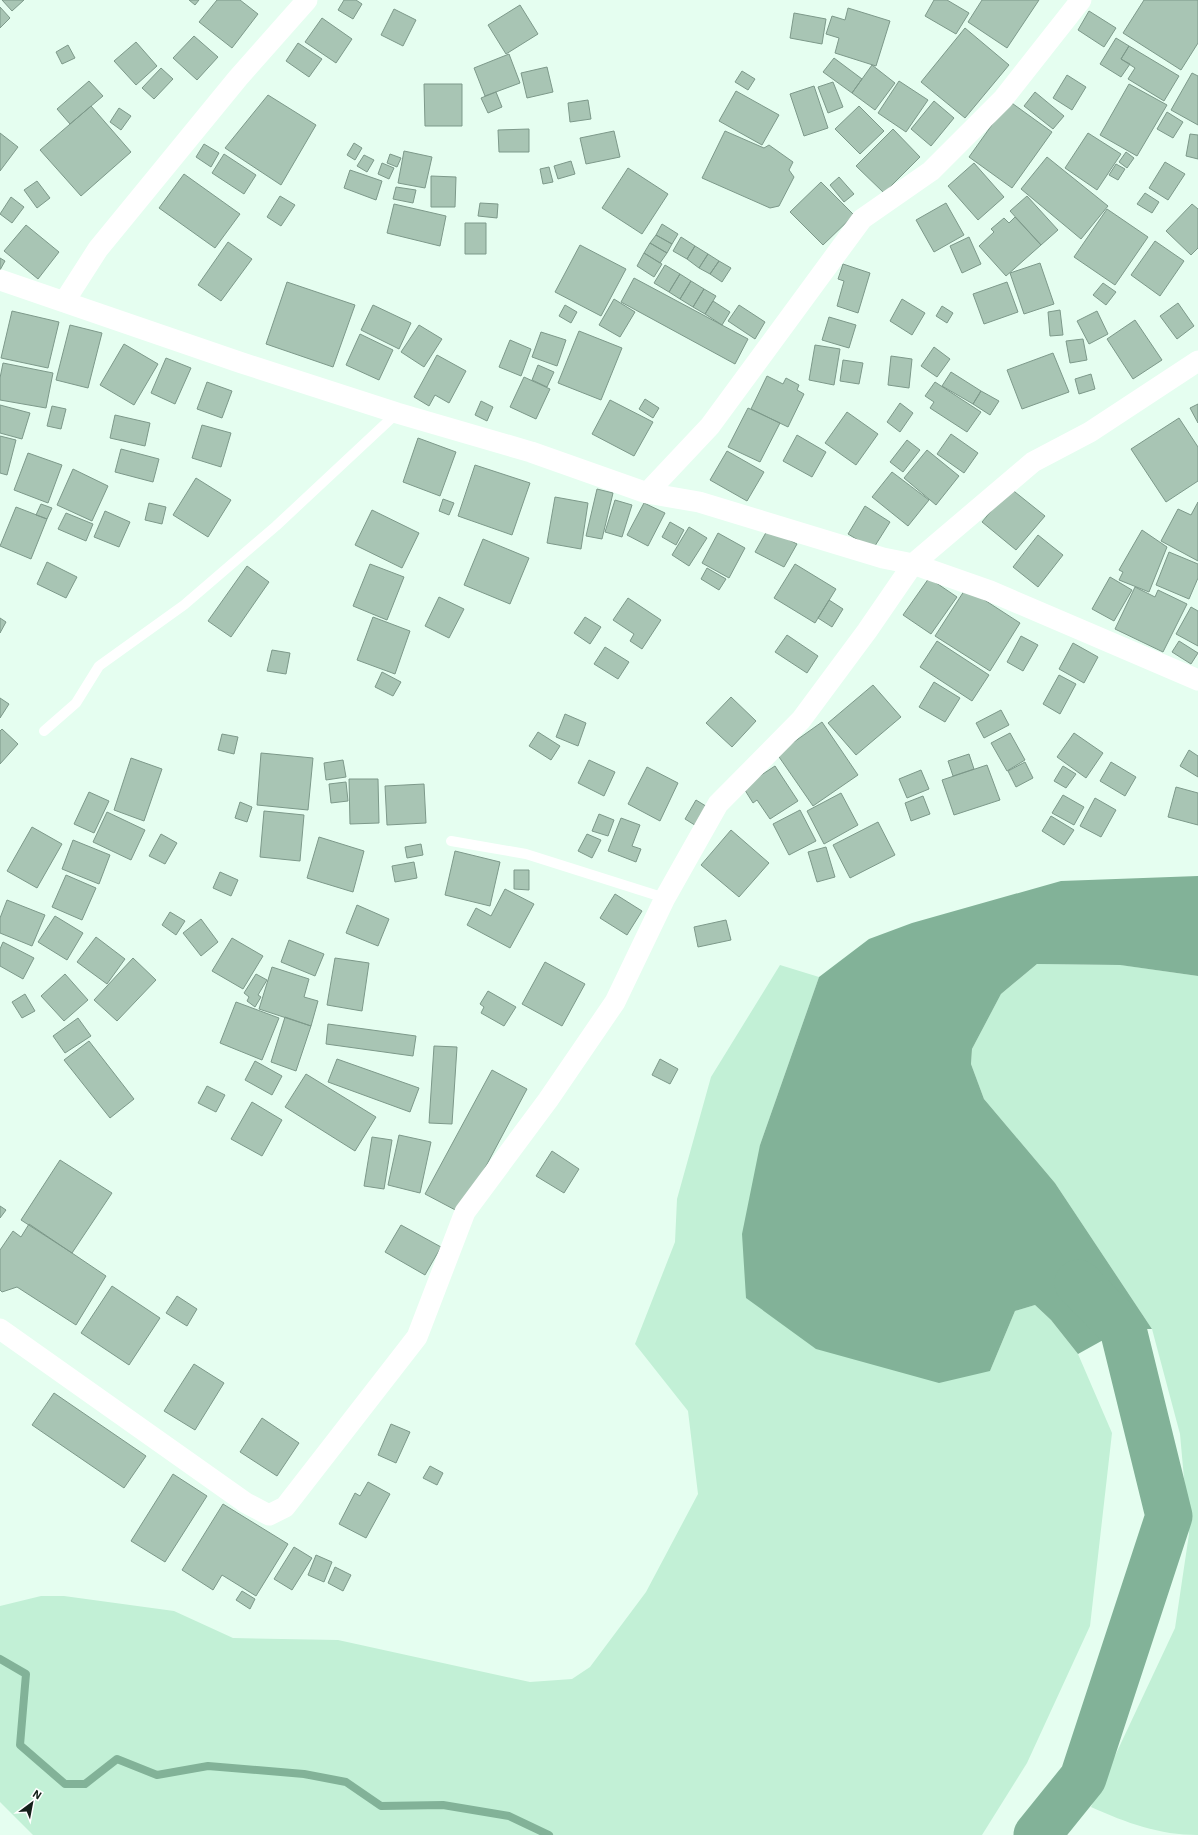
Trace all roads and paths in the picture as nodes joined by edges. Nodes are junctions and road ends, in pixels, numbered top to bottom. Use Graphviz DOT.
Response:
graph roads {
  1 [pos="306,0"];
  2 [pos="1081,0"];
  3 [pos="0,280"];
  4 [pos="64,302"];
  5 [pos="1198,360"];
  6 [pos="397,413"];
  7 [pos="647,493"];
  8 [pos="913,564"];
  9 [pos="1198,680"];
  10 [pos="44,731"];
  11 [pos="451,840"];
  12 [pos="665,898"];
  13 [pos="0,1329"];
  1 -- 4 [label="street"];
  2 -- 7 [label="street"];
  3 -- 4 [label="street"];
  4 -- 6 [label="street"];
  5 -- 8 [label="street"];
  6 -- 7 [label="street"];
  6 -- 10 [label="lane"];
  7 -- 8 [label="street"];
  8 -- 9 [label="street"];
  8 -- 12 [label="street"];
  11 -- 12 [label="lane"];
  12 -- 13 [label="street"];
}
